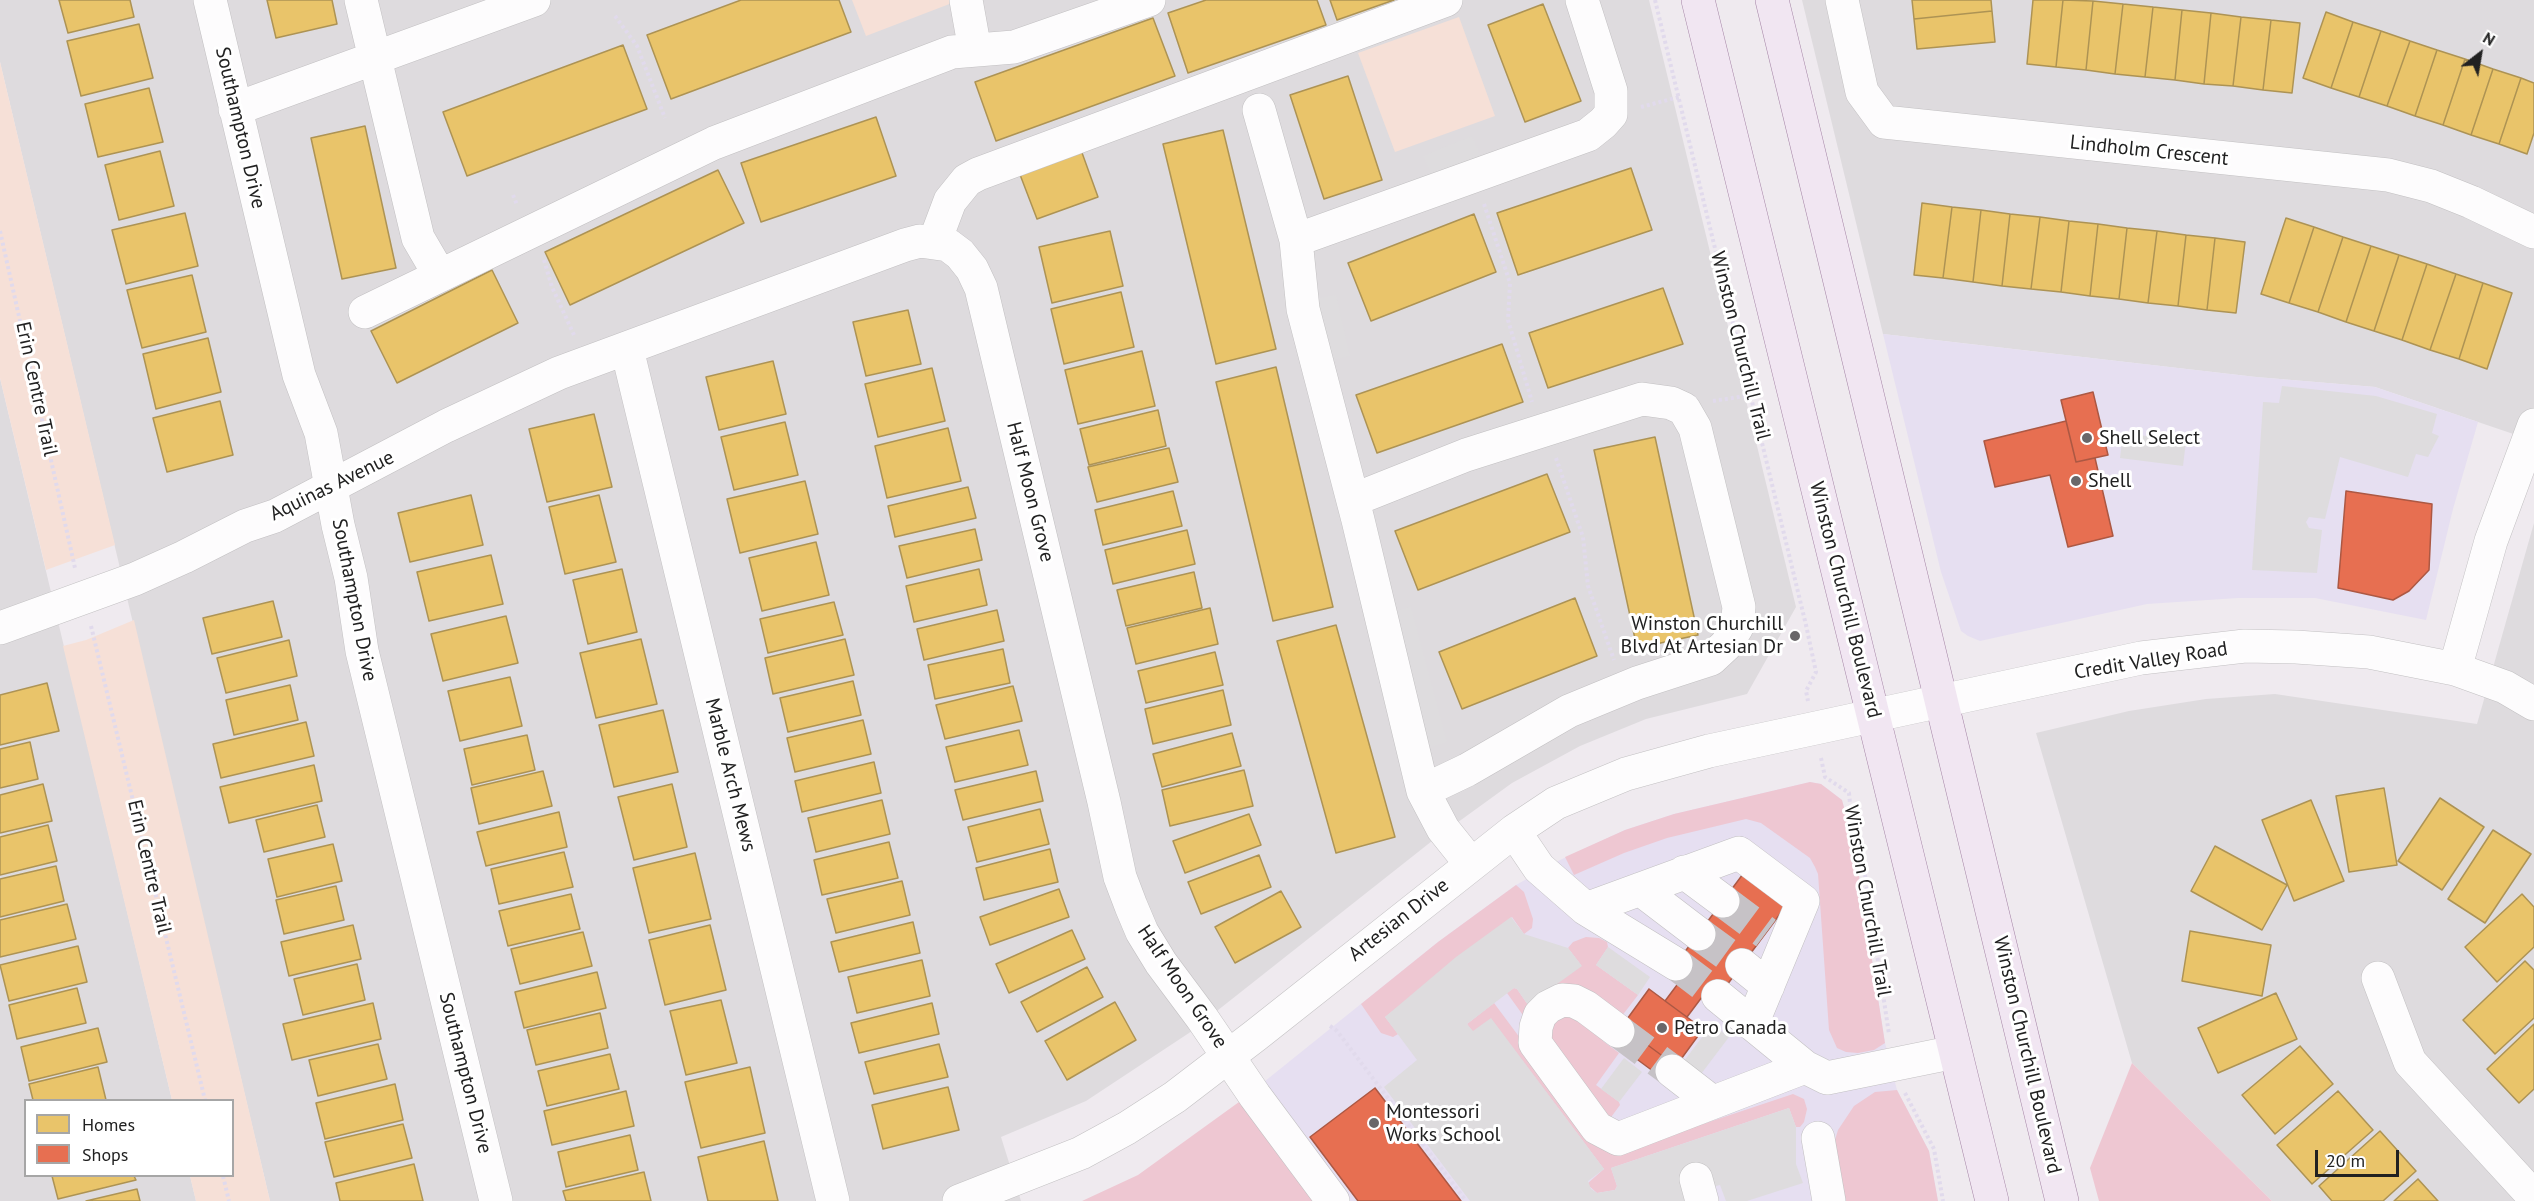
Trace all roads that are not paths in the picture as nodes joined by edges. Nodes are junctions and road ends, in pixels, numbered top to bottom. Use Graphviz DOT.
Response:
graph roads {
  1 [pos="210,0"];
  2 [pos="361,0"];
  3 [pos="534,0"];
  4 [pos="966,0"];
  5 [pos="1149,0"];
  6 [pos="1446,0"];
  7 [pos="1582,0"];
  8 [pos="1698,0"];
  9 [pos="1772,0"];
  10 [pos="1842,0"];
  11 [pos="975,50"];
  12 [pos="376,58"];
  13 [pos="236,109"];
  14 [pos="1259,110"];
  15 [pos="2534,232"];
  16 [pos="1296,240"];
  17 [pos="935,241"];
  18 [pos="439,274"];
  19 [pos="364,312"];
  20 [pos="627,348"];
  21 [pos="2534,425"];
  22 [pos="331,488"];
  23 [pos="1353,500"];
  24 [pos="0,628"];
  25 [pos="2455,669"];
  26 [pos="1941,702"];
  27 [pos="2534,704"];
  28 [pos="1874,716"];
  29 [pos="1423,791"];
  30 [pos="1514,831"];
  31 [pos="1471,864"];
  32 [pos="1684,872"];
  33 [pos="1640,888"];
  34 [pos="1723,901"];
  35 [pos="1586,909"];
  36 [pos="1699,933"];
  37 [pos="1676,964"];
  38 [pos="1742,965"];
  39 [pos="2378,978"];
  40 [pos="1768,986"];
  41 [pos="1718,996"];
  42 [pos="1752,1024"];
  43 [pos="1618,1031"];
  44 [pos="1955,1053"];
  45 [pos="1228,1057"];
  46 [pos="1805,1067"];
  47 [pos="1672,1071"];
  48 [pos="1712,1102"];
  49 [pos="1818,1138"];
  50 [pos="2534,1197"];
  51 [pos="496,1201"];
  52 [pos="833,1201"];
  53 [pos="959,1201"];
  54 [pos="1333,1201"];
  55 [pos="1829,1201"];
  56 [pos="1992,1201"];
  57 [pos="2062,1201"];
  1 -- 13 [label="street, Southampton Drive"];
  2 -- 12 [label="street"];
  3 -- 12 [label="street"];
  4 -- 11 [label="street"];
  5 -- 11 [label="street"];
  6 -- 17 [label="street"];
  7 -- 16 [label="street"];
  8 -- 28 [label="main road, Winston Churchill Boulevard"];
  9 -- 26 [label="main road, Winston Churchill Boulevard"];
  10 -- 15 [label="street, Lindholm Crescent"];
  11 -- 18 [label="street"];
  12 -- 13 [label="street"];
  12 -- 18 [label="street"];
  13 -- 22 [label="street, Southampton Drive"];
  14 -- 16 [label="street"];
  16 -- 23 [label="street"];
  17 -- 20 [label="street"];
  17 -- 45 [label="street, Half Moon Grove"];
  18 -- 19 [label="street"];
  20 -- 22 [label="street, Aquinas Avenue"];
  20 -- 52 [label="street, Marble Arch Mews"];
  21 -- 25 [label="street"];
  22 -- 24 [label="street, Aquinas Avenue"];
  22 -- 51 [label="street, Southampton Drive"];
  23 -- 29 [label="street"];
  23 -- 29 [label="street"];
  25 -- 26 [label="street, Credit Valley Road"];
  25 -- 27 [label="street, Credit Valley Road"];
  26 -- 28 [label="street, Credit Valley Road"];
  26 -- 57 [label="main road, Winston Churchill Boulevard"];
  28 -- 30 [label="street, Artesian Drive"];
  28 -- 44 [label="main road, Winston Churchill Boulevard"];
  29 -- 31 [label="street"];
  30 -- 31 [label="street, Artesian Drive"];
  30 -- 35 [label="street"];
  31 -- 45 [label="street, Artesian Drive"];
  32 -- 33 [label="street"];
  32 -- 34 [label="street"];
  32 -- 40 [label="street"];
  33 -- 35 [label="street"];
  33 -- 36 [label="street"];
  35 -- 37 [label="street"];
  38 -- 40 [label="street"];
  39 -- 50 [label="street"];
  40 -- 42 [label="street"];
  41 -- 42 [label="street"];
  42 -- 46 [label="street"];
  43 -- 48 [label="street"];
  44 -- 46 [label="street"];
  44 -- 56 [label="main road, Winston Churchill Boulevard"];
  45 -- 53 [label="street, Artesian Drive"];
  45 -- 54 [label="street, Half Moon Grove"];
  46 -- 48 [label="street"];
  47 -- 48 [label="street"];
  49 -- 55 [label="street"];
}
